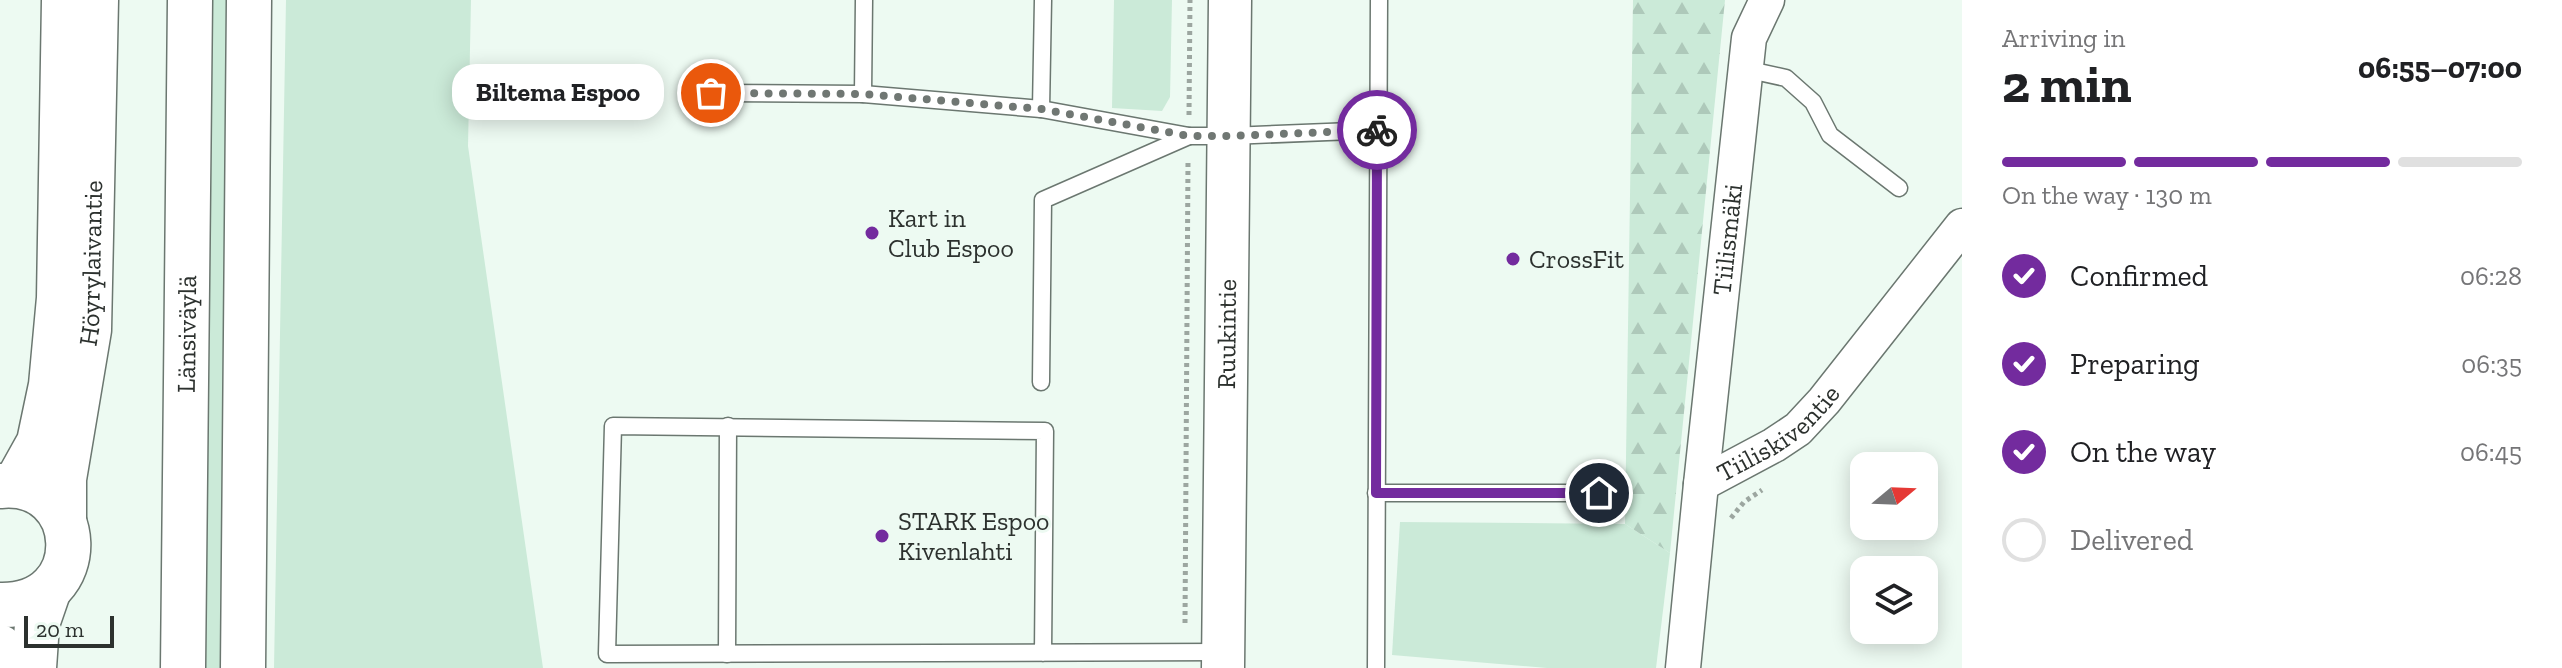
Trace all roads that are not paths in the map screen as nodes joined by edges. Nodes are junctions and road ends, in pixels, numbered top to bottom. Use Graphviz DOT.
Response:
graph roads {
  1 [pos="63,0"];
  2 [pos="97,0"];
  3 [pos="190,0"];
  4 [pos="249,0"];
  5 [pos="864,0"];
  6 [pos="1043,0"];
  7 [pos="1230,0"];
  8 [pos="1379,0"];
  9 [pos="1767,0"];
  10 [pos="1745,69"];
  11 [pos="711,93"];
  12 [pos="863,94"];
  13 [pos="1041,109"];
  14 [pos="1377,130"];
  15 [pos="1189,136"];
  16 [pos="1230,136"];
  17 [pos="1899,188"];
  18 [pos="1962,226"];
  19 [pos="1041,382"];
  20 [pos="728,426"];
  21 [pos="1701,484"];
  22 [pos="7,485"];
  23 [pos="1376,493"];
  24 [pos="1599,493"];
  25 [pos="65,523"];
  26 [pos="48,592"];
  27 [pos="0,605"];
  28 [pos="0,647"];
  29 [pos="1043,653"];
  30 [pos="727,654"];
  31 [pos="1210,658"];
  32 [pos="4,668"];
  33 [pos="34,668"];
  34 [pos="183,668"];
  35 [pos="243,668"];
  36 [pos="1376,668"];
  37 [pos="1683,668"];
  1 -- 22 [label="street, Höyrylaivantie"];
  2 -- 25 [label="street, Höyrylaivantie"];
  3 -- 34 [label="main road, Länsiväylä"];
  4 -- 35 [label="main road"];
  5 -- 12 [label="lane"];
  6 -- 13 [label="lane"];
  7 -- 16 [label="street, Ruukintie"];
  8 -- 14 [label="lane"];
  9 -- 10 [label="street, Tiilismäki"];
  10 -- 17 [label="lane"];
  10 -- 21 [label="street, Tiilismäki"];
  11 -- 12 [label="lane"];
  12 -- 13 [label="lane"];
  13 -- 15 [label="lane"];
  14 -- 16 [label="lane"];
  14 -- 23 [label="lane"];
  15 -- 16 [label="lane"];
  15 -- 19 [label="lane"];
  16 -- 31 [label="street, Ruukintie"];
  18 -- 21 [label="street, Tiiliskiventie"];
  20 -- 29 [label="lane"];
  20 -- 30 [label="lane"];
  20 -- 30 [label="lane"];
  21 -- 37 [label="street, Tiiliskiventie"];
  22 -- 25 [label="main road"];
  23 -- 24 [label="lane"];
  23 -- 36 [label="lane"];
  25 -- 26 [label="main road"];
  26 -- 27 [label="main road"];
  26 -- 33 [label="main road"];
  28 -- 32 [label="main road"];
  29 -- 30 [label="lane"];
  29 -- 31 [label="lane"];
}
